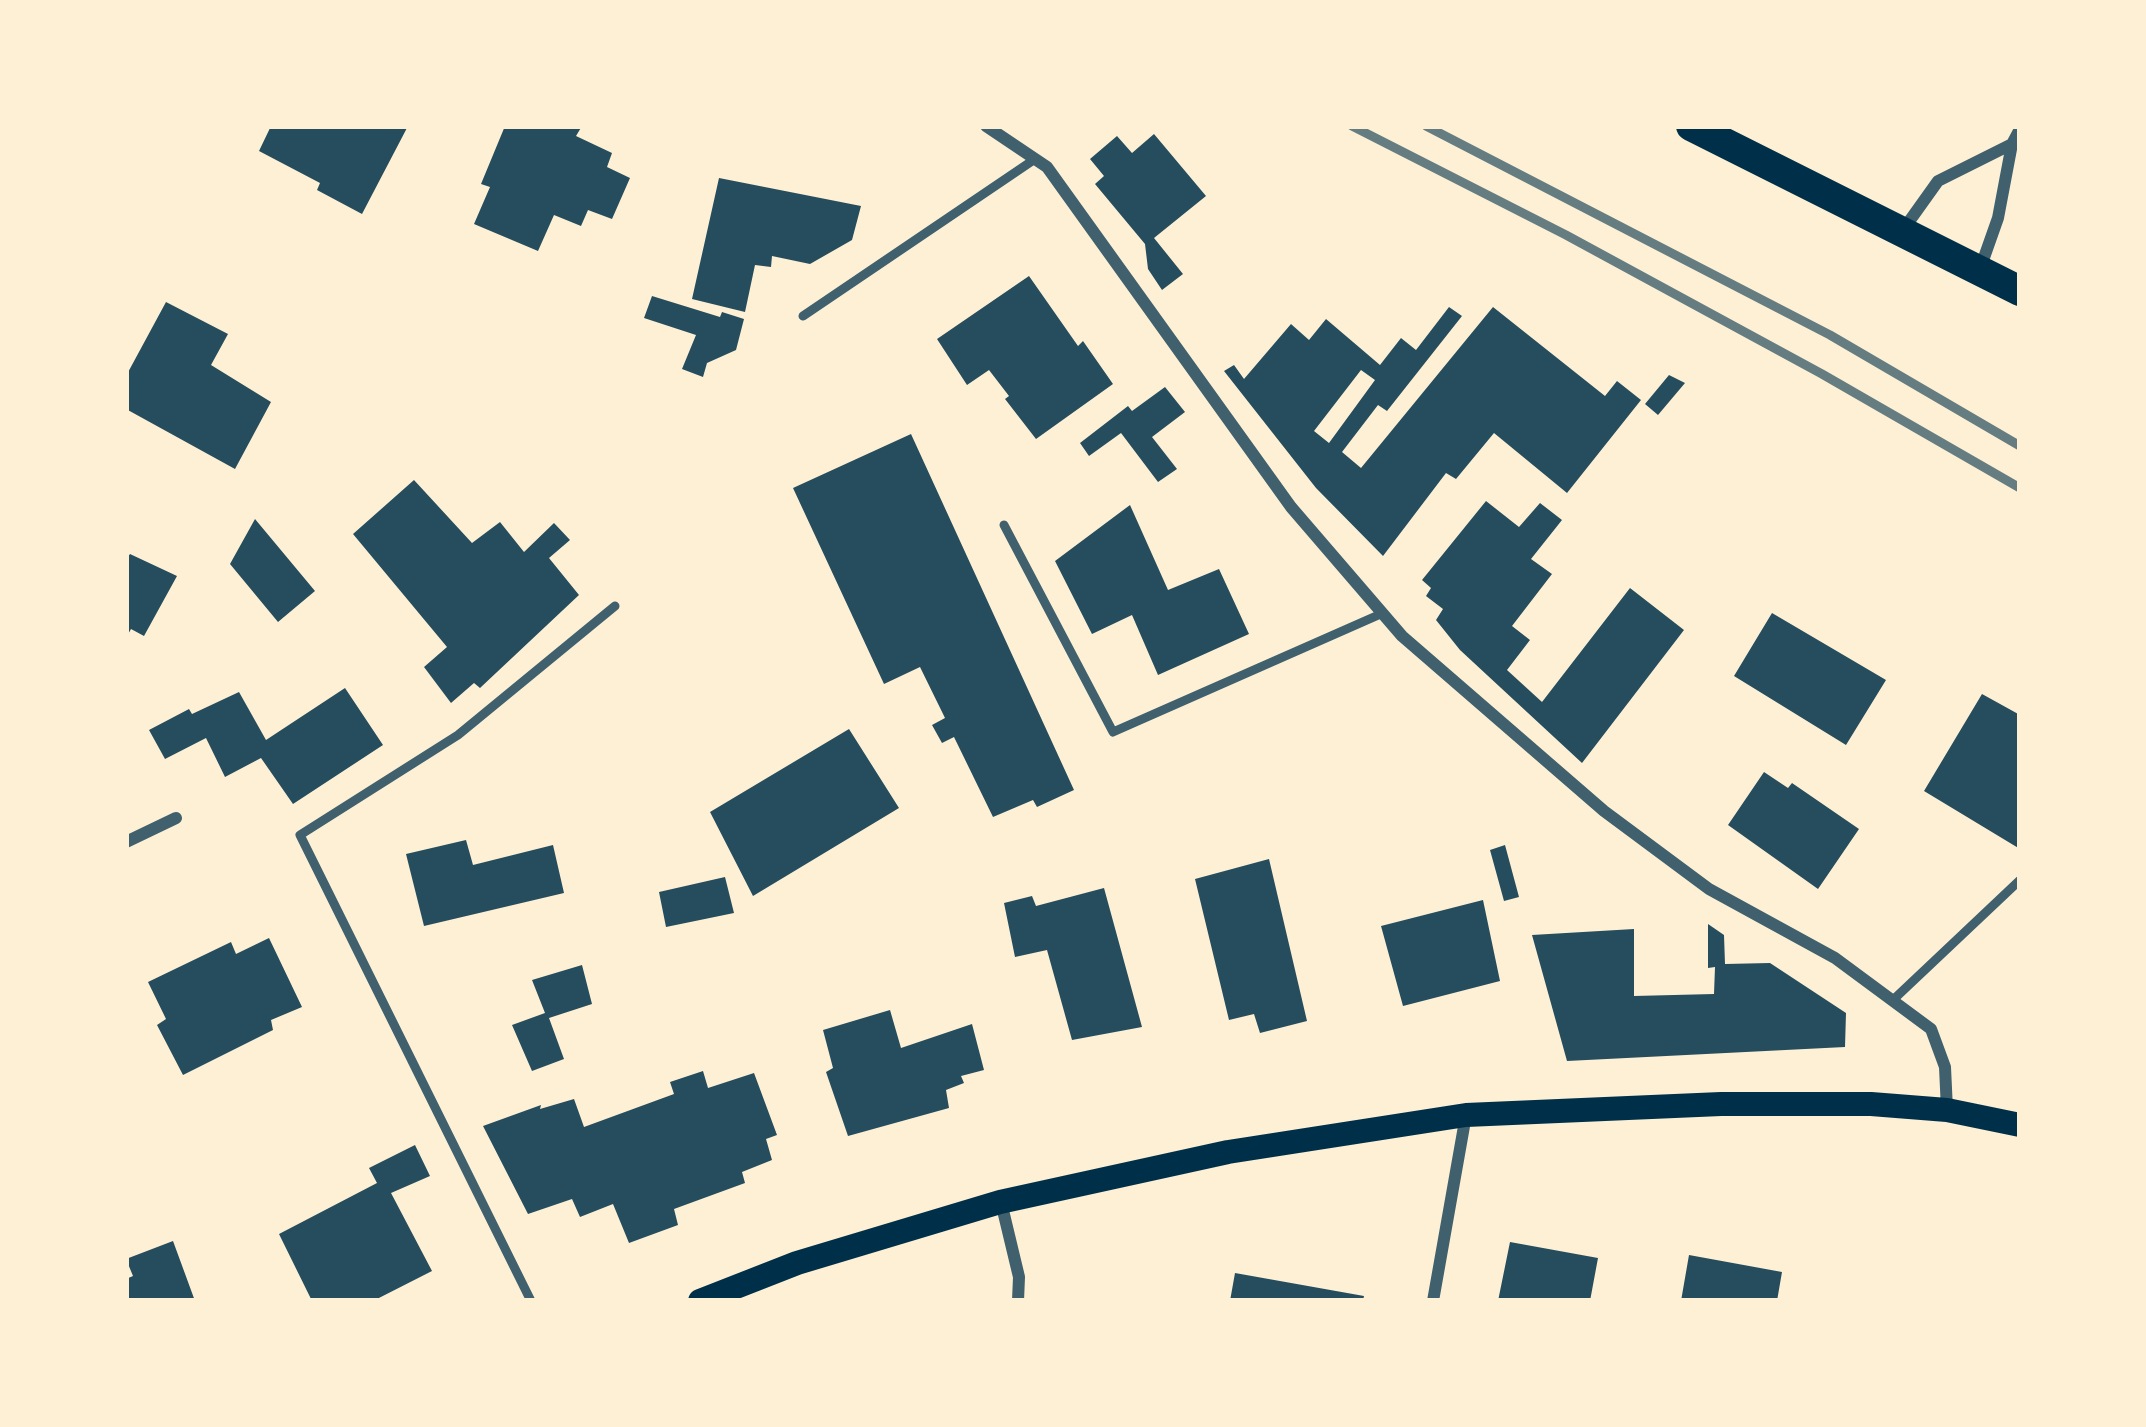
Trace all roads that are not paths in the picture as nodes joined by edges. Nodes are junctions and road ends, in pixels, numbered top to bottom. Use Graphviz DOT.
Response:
graph roads {
  1 [pos="986,126"];
  2 [pos="1691,126"];
  3 [pos="2020,129"];
  4 [pos="2012,144"];
  5 [pos="1035,159"];
  6 [pos="1903,230"];
  7 [pos="1979,270"];
  8 [pos="2020,291"];
  9 [pos="803,316"];
  10 [pos="1004,525"];
  11 [pos="615,606"];
  12 [pos="1383,613"];
  13 [pos="176,818"];
  14 [pos="126,842"];
  15 [pos="2020,880"];
  16 [pos="1894,999"];
  17 [pos="1948,1110"];
  18 [pos="1466,1115"];
  19 [pos="2020,1125"];
  20 [pos="1000,1202"];
  21 [pos="531,1301"];
  22 [pos="700,1301"];
  23 [pos="1018,1301"];
  24 [pos="1433,1301"];
  1 -- 5 [label="street"];
  2 -- 6 [label="main road"];
  3 -- 4 [label="street"];
  4 -- 6 [label="street"];
  4 -- 7 [label="street"];
  5 -- 9 [label="lane"];
  5 -- 12 [label="street"];
  6 -- 7 [label="main road"];
  7 -- 8 [label="main road"];
  10 -- 12 [label="lane"];
  11 -- 21 [label="lane"];
  12 -- 16 [label="street"];
  13 -- 14 [label="street"];
  15 -- 16 [label="lane"];
  16 -- 17 [label="street"];
  17 -- 18 [label="main road"];
  17 -- 19 [label="main road"];
  18 -- 20 [label="main road"];
  18 -- 24 [label="street"];
  20 -- 22 [label="main road"];
  20 -- 23 [label="street"];
}
